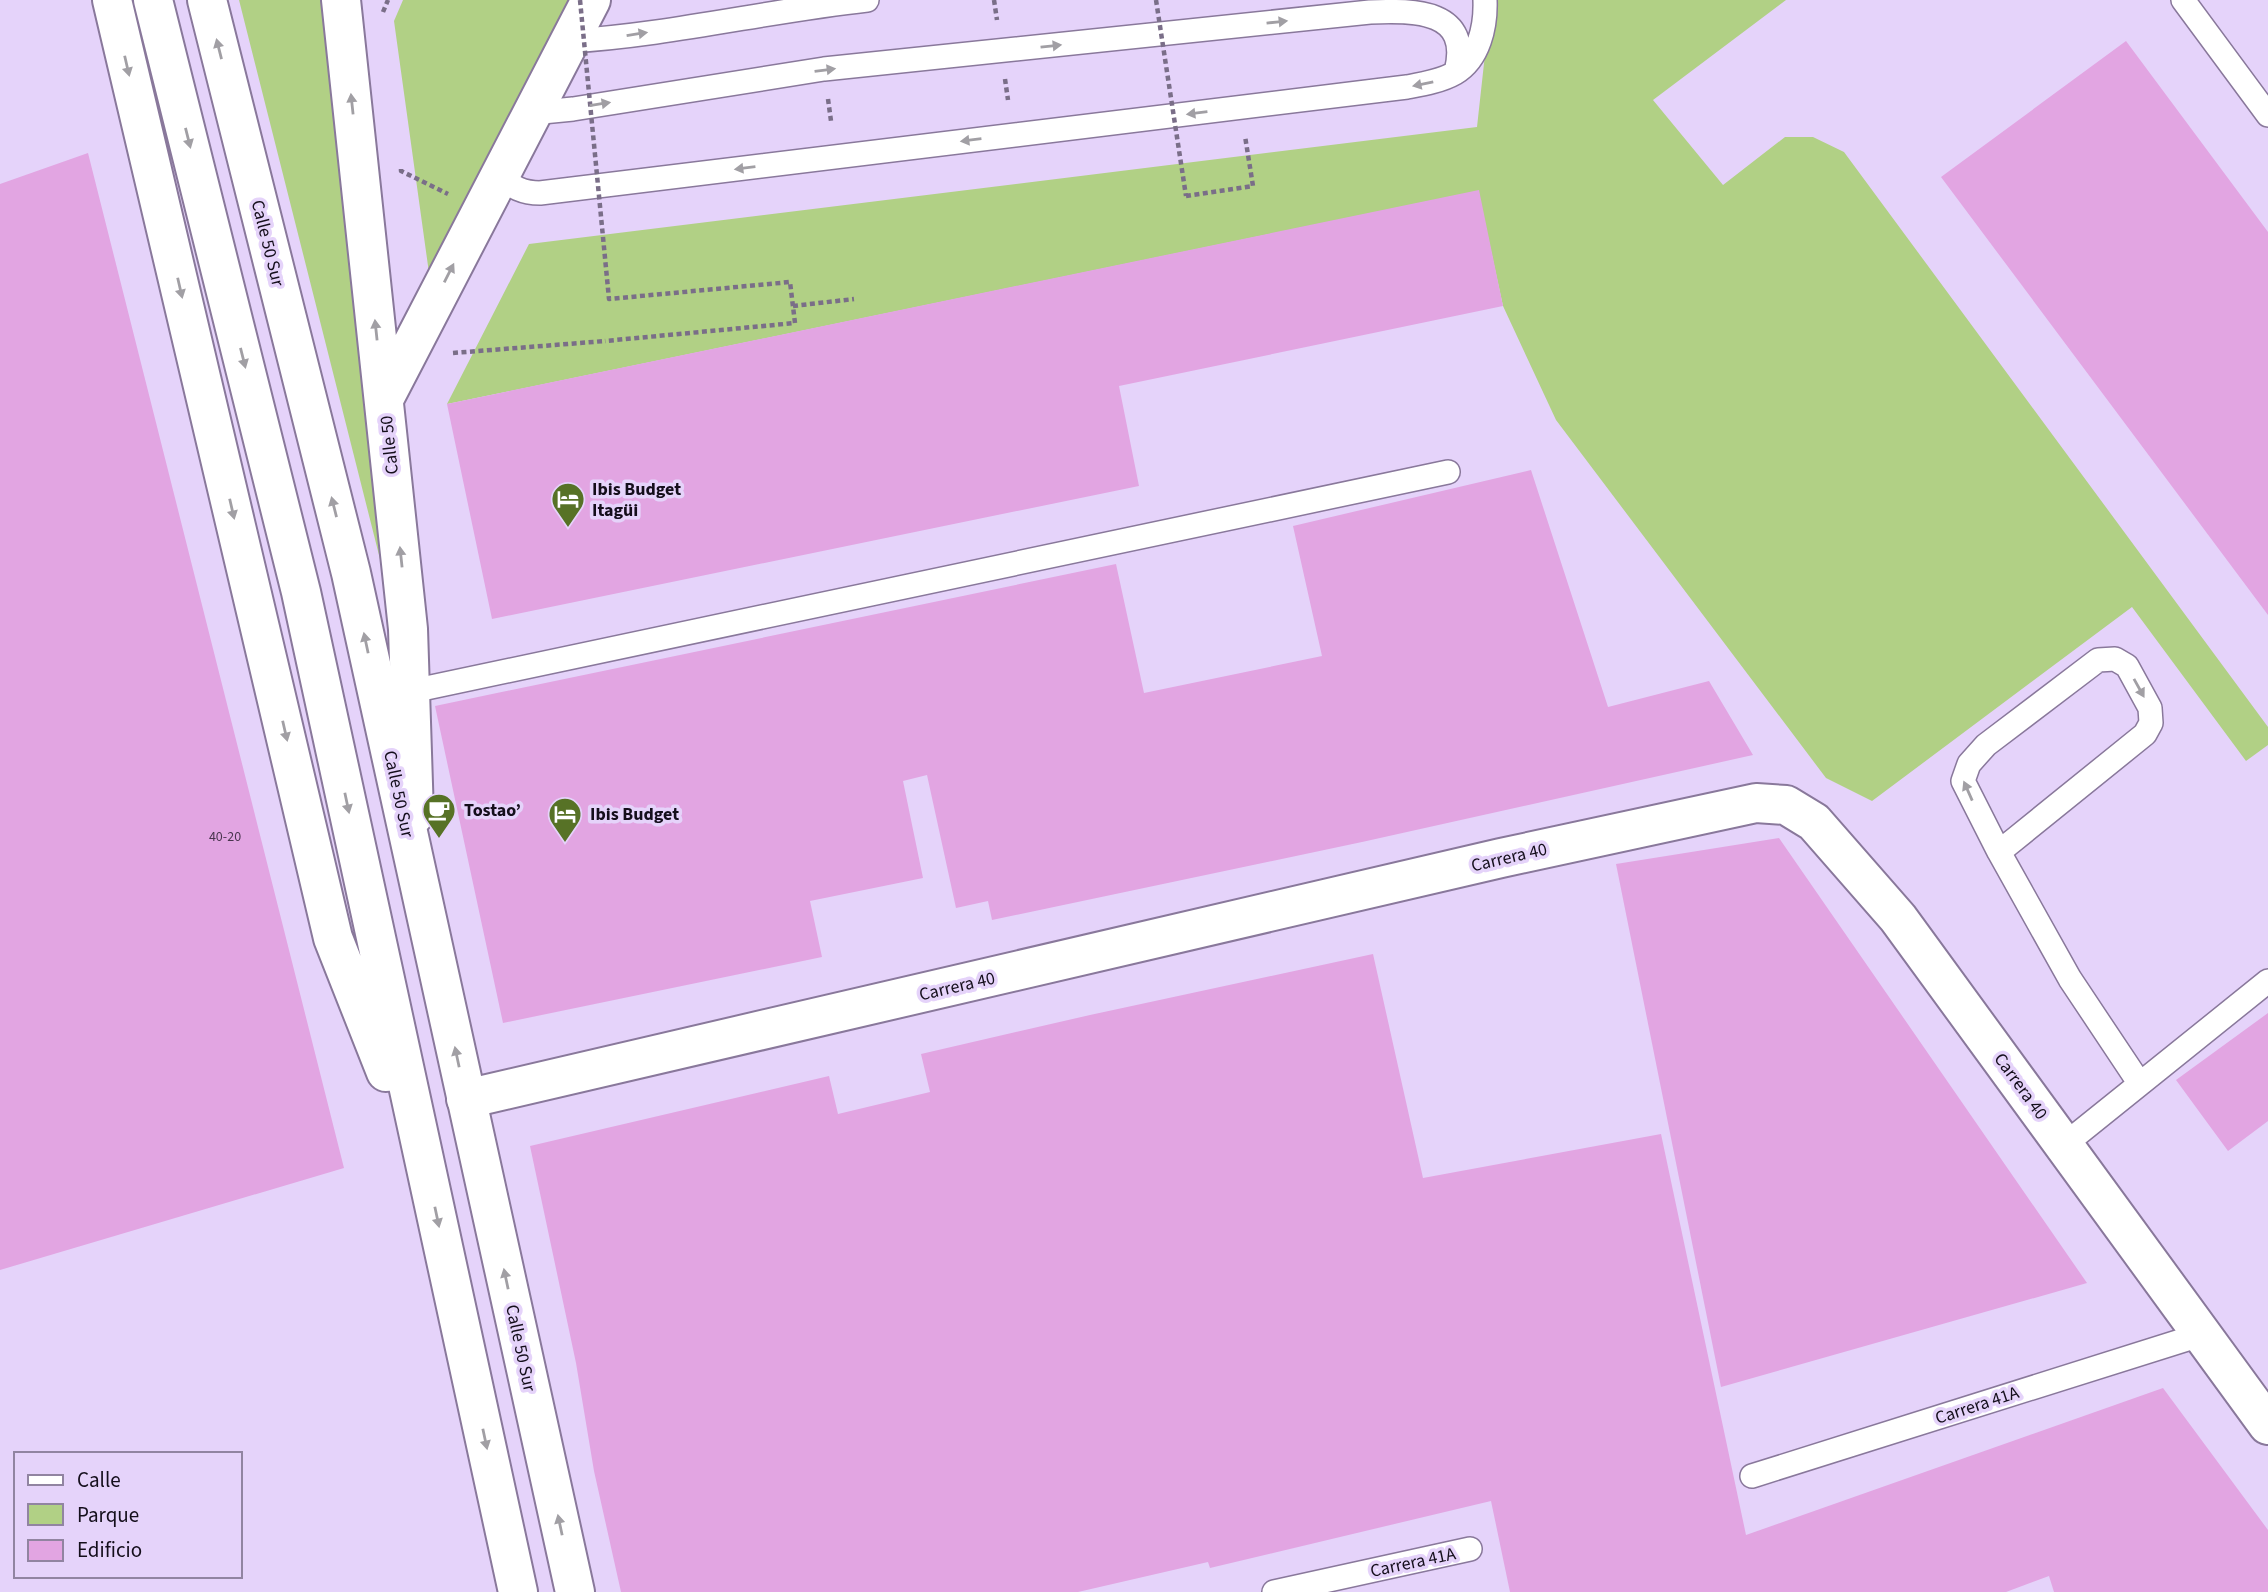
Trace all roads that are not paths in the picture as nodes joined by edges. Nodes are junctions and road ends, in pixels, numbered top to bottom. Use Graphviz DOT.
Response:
graph roads {
  1 [pos="112,0"];
  2 [pos="153,0"];
  3 [pos="207,0"];
  4 [pos="591,0"];
  5 [pos="867,0"];
  6 [pos="1485,0"];
  7 [pos="2183,0"];
  8 [pos="346,8"];
  9 [pos="569,41"];
  10 [pos="1456,72"];
  11 [pos="532,113"];
  12 [pos="2268,115"];
  13 [pos="499,177"];
  14 [pos="384,399"];
  15 [pos="1448,472"];
  16 [pos="394,695"];
  17 [pos="1999,852"];
  18 [pos="2268,981"];
  19 [pos="2140,1084"];
  20 [pos="466,1099"];
  21 [pos="2064,1145"];
  22 [pos="429,1179"];
  23 [pos="2203,1334"];
  24 [pos="2268,1425"];
  25 [pos="1752,1476"];
  26 [pos="1470,1549"];
  27 [pos="518,1592"];
  28 [pos="575,1592"];
  29 [pos="1274,1592"];
  1 -- 22 [label="street, one-way"];
  2 -- 22 [label="street, one-way"];
  16 -- 3 [label="street, Calle 50 Sur, one-way"];
  4 -- 9 [label="street"];
  9 -- 5 [label="lane, one-way"];
  6 -- 10 [label="lane"];
  7 -- 12 [label="lane"];
  14 -- 8 [label="street, Calle 50, one-way"];
  9 -- 11 [label="street"];
  11 -- 10 [label="lane, one-way"];
  10 -- 13 [label="lane, one-way"];
  11 -- 13 [label="street"];
  14 -- 13 [label="street, one-way"];
  16 -- 14 [label="street, Calle 50, one-way"];
  15 -- 16 [label="lane"];
  20 -- 16 [label="street, Calle 50 Sur, one-way"];
  17 -- 17 [label="lane, one-way"];
  17 -- 19 [label="lane"];
  18 -- 19 [label="lane"];
  19 -- 21 [label="lane"];
  20 -- 21 [label="street, Carrera 40"];
  28 -- 20 [label="street, Calle 50 Sur, one-way"];
  21 -- 23 [label="street, Carrera 40"];
  22 -- 27 [label="street, one-way"];
  23 -- 24 [label="street, Carrera 40"];
  23 -- 25 [label="lane, Carrera 41A"];
  26 -- 29 [label="lane, Carrera 41A"];
}
